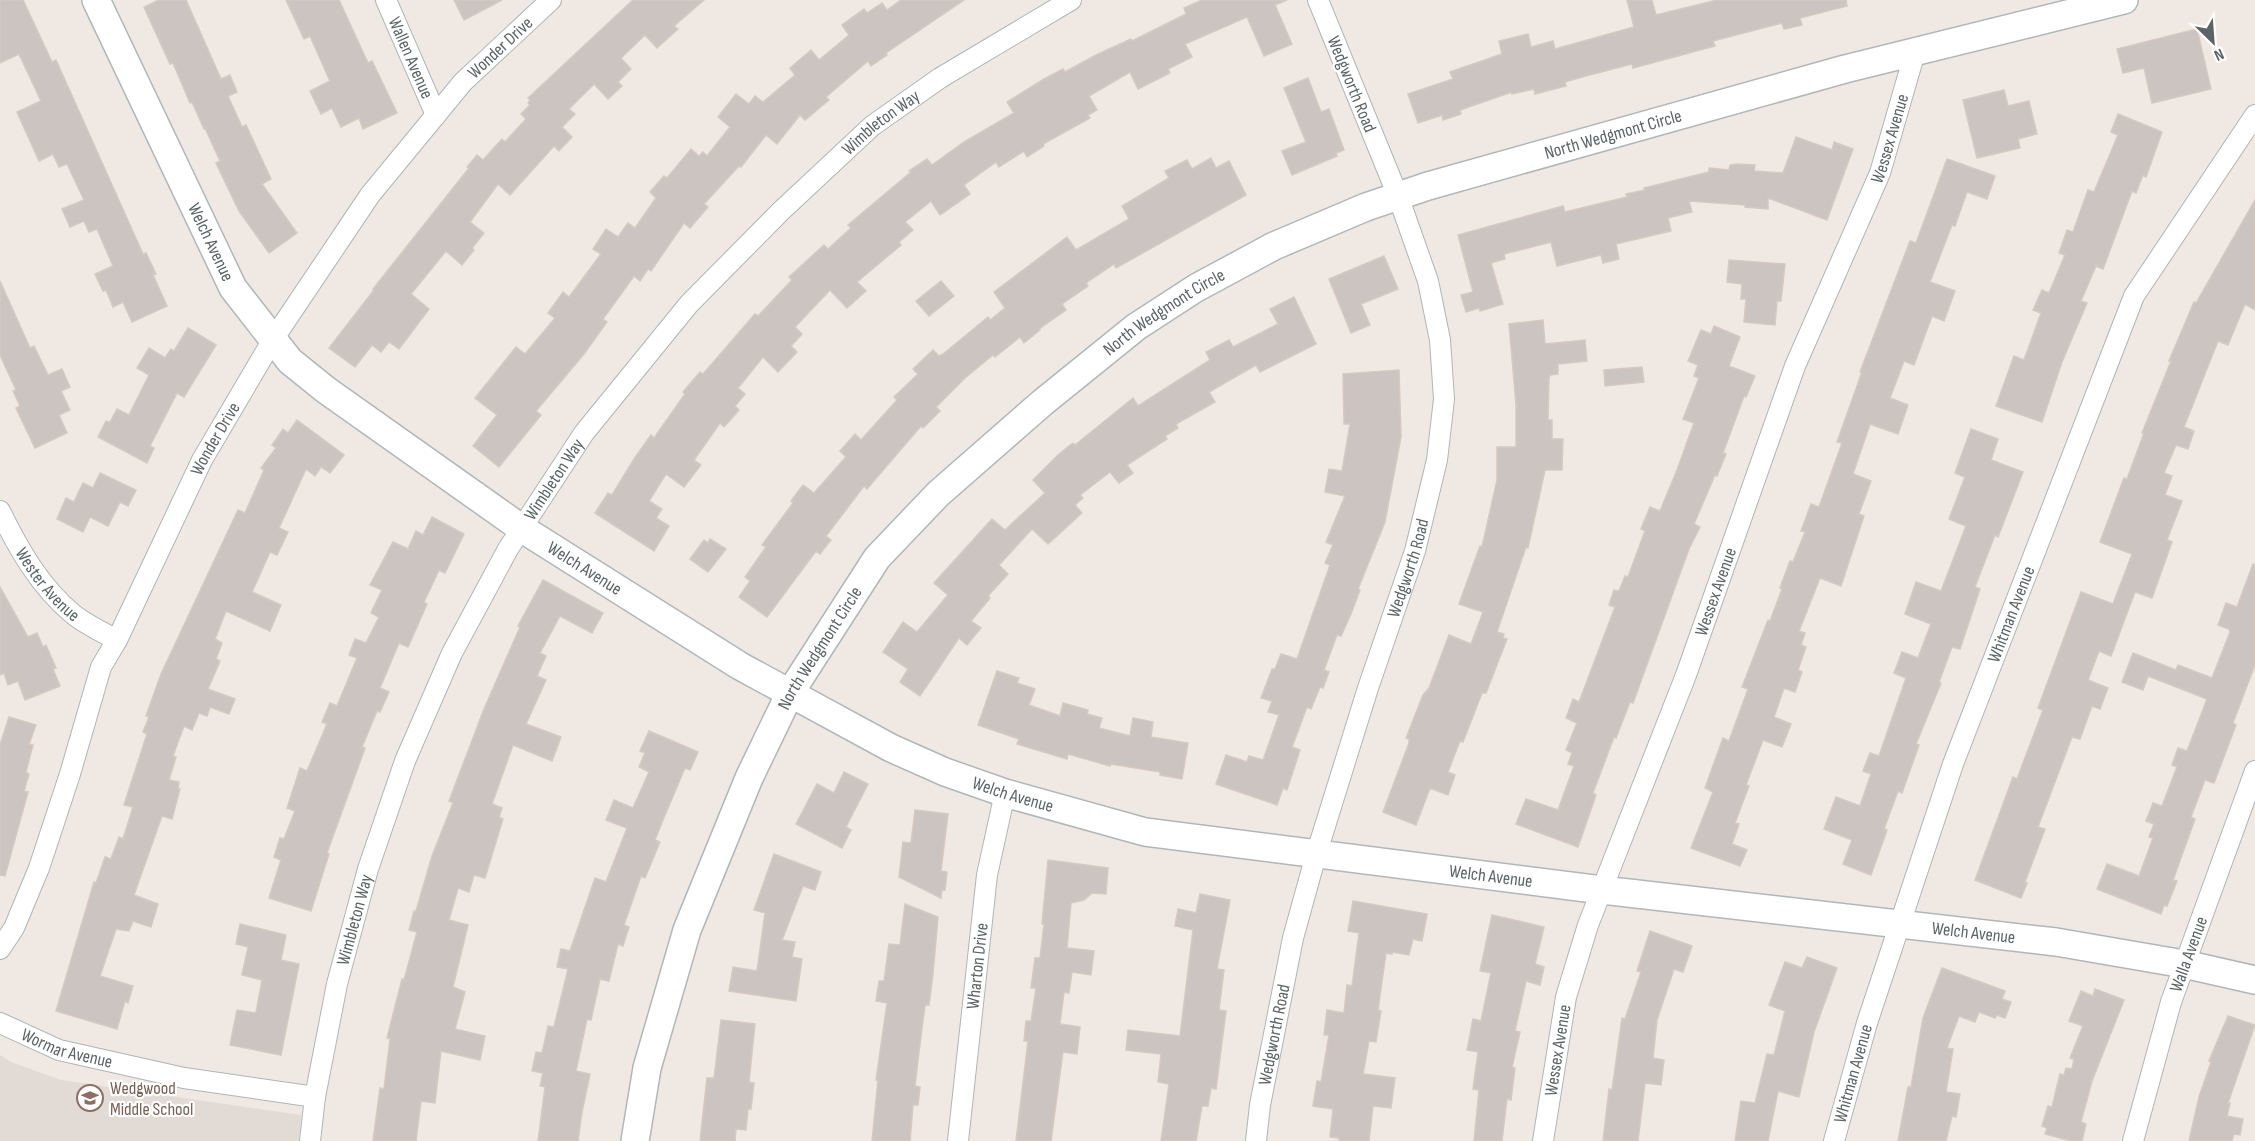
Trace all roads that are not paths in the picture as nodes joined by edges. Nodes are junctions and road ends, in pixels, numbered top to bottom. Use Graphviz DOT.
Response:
graph roads {
  1 [pos="96,0"];
  2 [pos="386,0"];
  3 [pos="551,0"];
  4 [pos="1071,0"];
  5 [pos="1318,0"];
  6 [pos="2124,0"];
  7 [pos="1915,52"];
  8 [pos="436,114"];
  9 [pos="2255,116"];
  10 [pos="1398,196"];
  11 [pos="272,341"];
  12 [pos="0,512"];
  13 [pos="521,528"];
  14 [pos="117,640"];
  15 [pos="790,693"];
  16 [pos="2255,771"];
  17 [pos="1005,794"];
  18 [pos="1316,855"];
  19 [pos="1602,890"];
  20 [pos="1900,924"];
  21 [pos="0,949"];
  22 [pos="2184,964"];
  23 [pos="2255,980"];
  24 [pos="0,1023"];
  25 [pos="315,1096"];
  26 [pos="310,1141"];
  27 [pos="635,1141"];
  28 [pos="958,1141"];
  29 [pos="1256,1141"];
  30 [pos="1543,1141"];
  31 [pos="1834,1141"];
  32 [pos="2133,1141"];
  1 -- 11 [label="street, Welch Avenue"];
  2 -- 8 [label="street, Wallen Avenue"];
  3 -- 8 [label="street, Wonder Drive"];
  4 -- 13 [label="street, Wimbleton Way"];
  5 -- 10 [label="street, Wedgworth Road"];
  6 -- 7 [label="street, North Wedgmont Circle"];
  7 -- 10 [label="street, North Wedgmont Circle"];
  7 -- 19 [label="street, Wessex Avenue"];
  8 -- 11 [label="street, Wonder Drive"];
  9 -- 20 [label="street, Whitman Avenue"];
  10 -- 15 [label="street, North Wedgmont Circle"];
  10 -- 18 [label="street, Wedgworth Road"];
  11 -- 13 [label="street, Welch Avenue"];
  11 -- 14 [label="street, Wonder Drive"];
  12 -- 14 [label="street, Wester Avenue"];
  13 -- 15 [label="street, Welch Avenue"];
  13 -- 25 [label="street, Wimbleton Way"];
  14 -- 21 [label="street, Wonder Drive"];
  15 -- 17 [label="street, Welch Avenue"];
  15 -- 27 [label="street, North Wedgmont Circle"];
  16 -- 22 [label="street, Walla Avenue"];
  17 -- 18 [label="street, Welch Avenue"];
  17 -- 28 [label="street, Wharton Drive"];
  18 -- 19 [label="street, Welch Avenue"];
  18 -- 29 [label="street, Wedgworth Road"];
  19 -- 20 [label="street, Welch Avenue"];
  19 -- 30 [label="street, Wessex Avenue"];
  20 -- 22 [label="street, Welch Avenue"];
  20 -- 31 [label="street, Whitman Avenue"];
  22 -- 23 [label="street, Welch Avenue"];
  22 -- 32 [label="street, Walla Avenue"];
  24 -- 25 [label="street, Wormar Avenue"];
  25 -- 26 [label="street, Wimbleton Way"];
}
